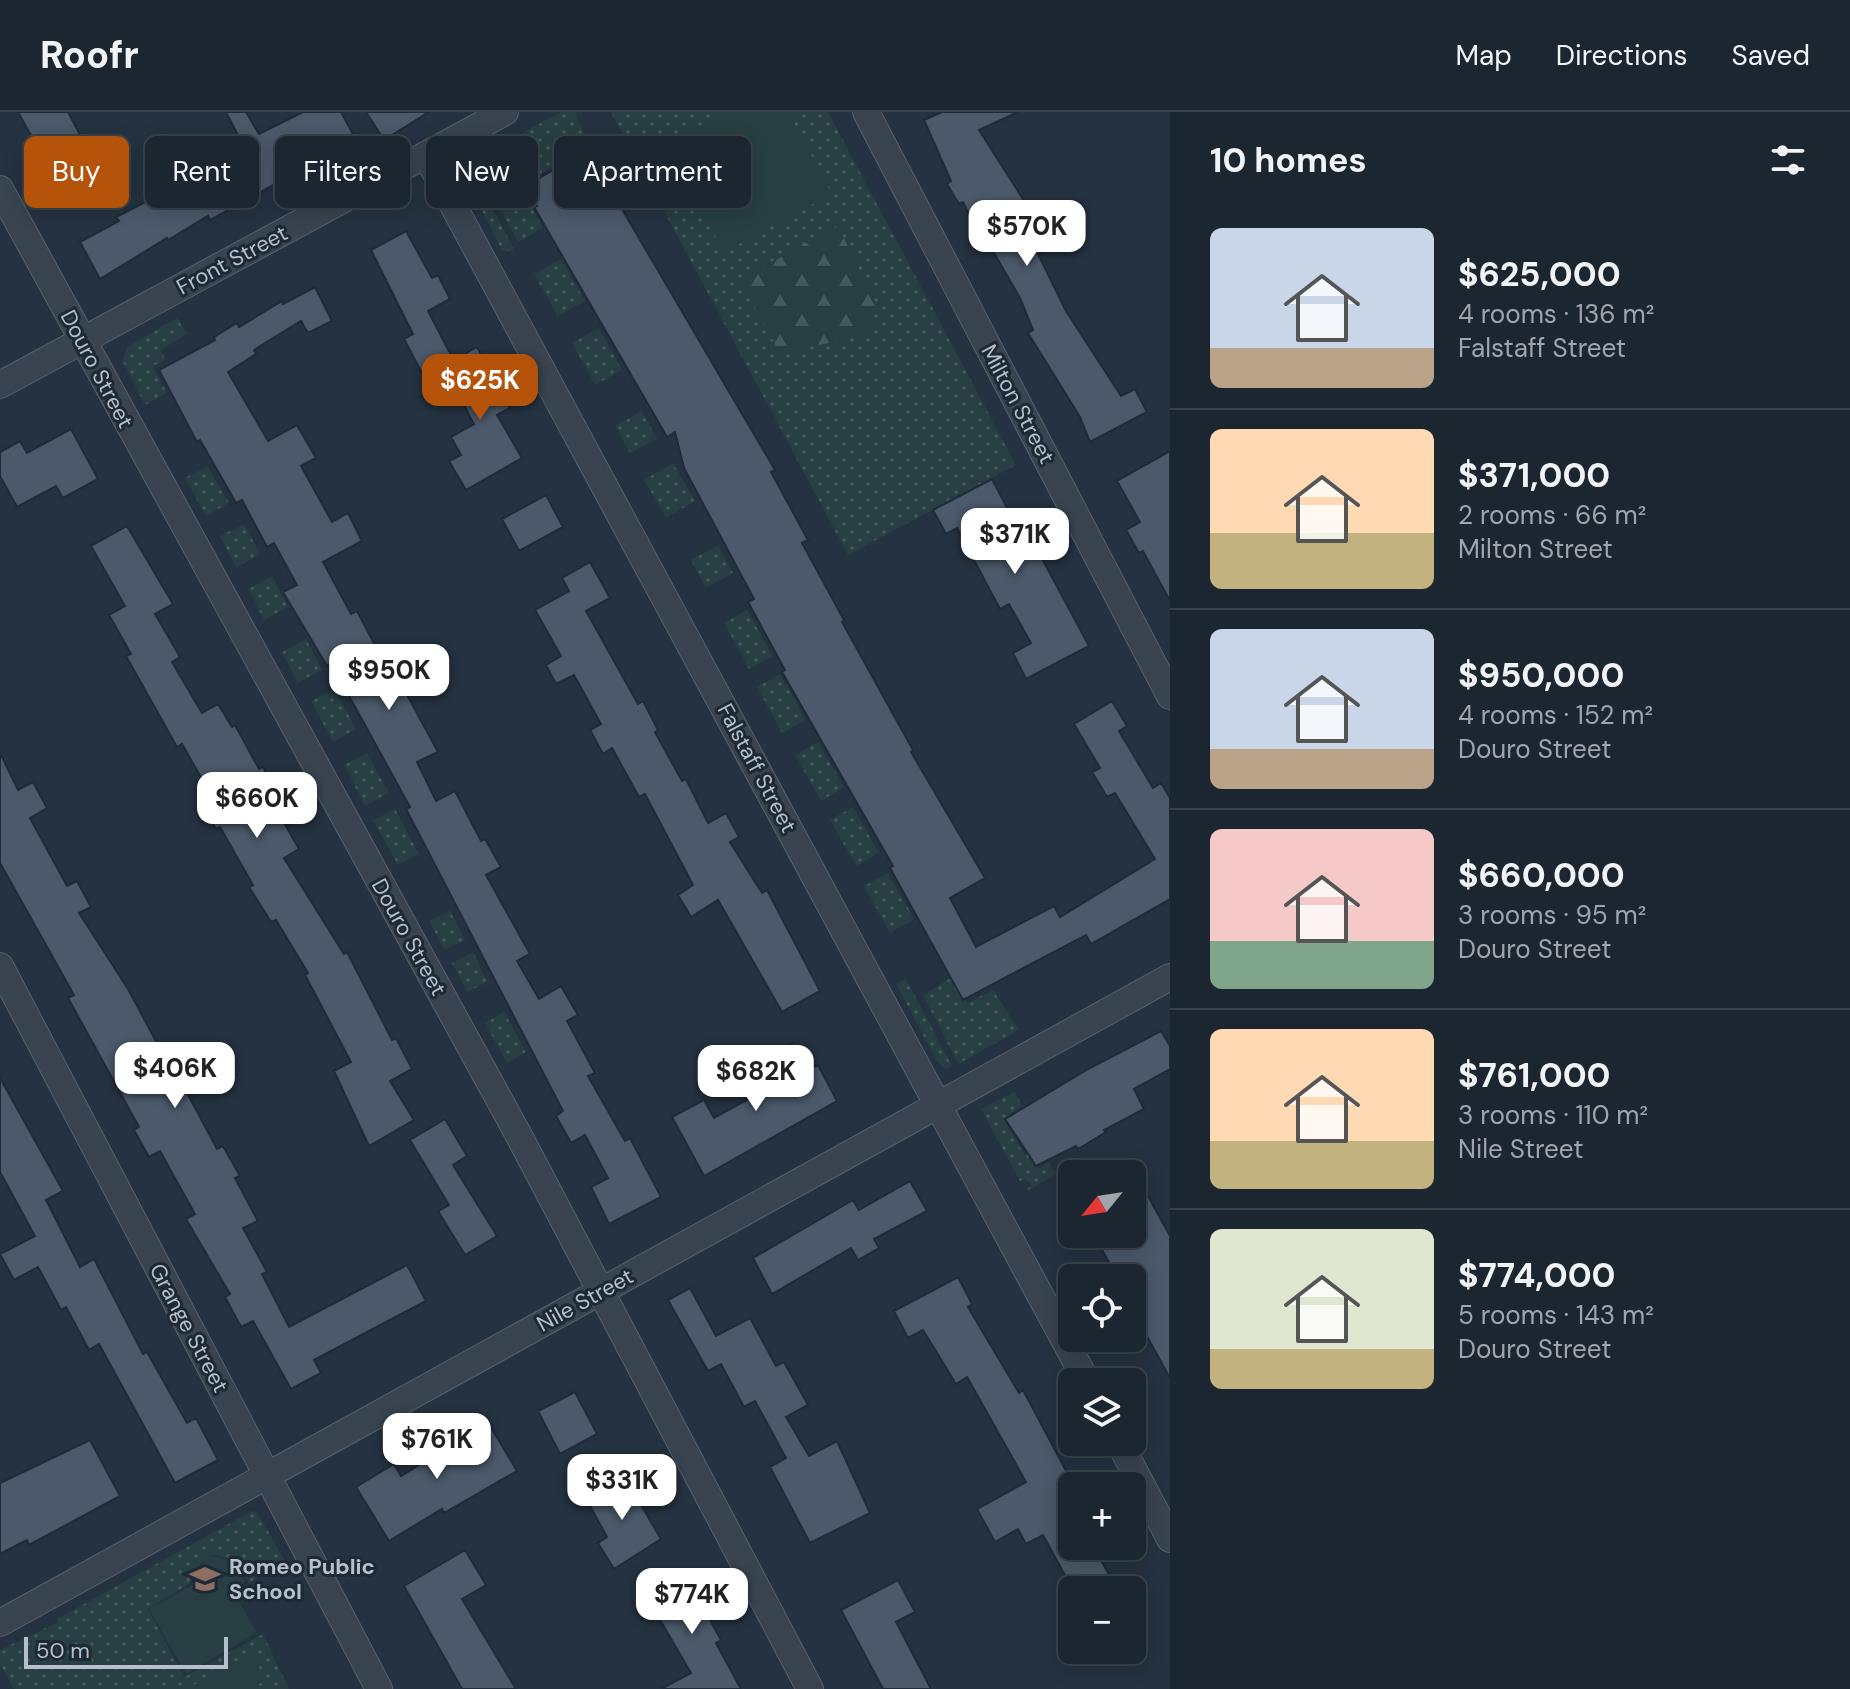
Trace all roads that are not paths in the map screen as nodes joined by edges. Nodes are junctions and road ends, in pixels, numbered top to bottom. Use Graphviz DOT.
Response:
graph roads {
  1 [pos="505,112"];
  2 [pos="866,112"];
  3 [pos="461,136"];
  4 [pos="426,155"];
  5 [pos="0,189"];
  6 [pos="455,208"];
  7 [pos="81,341"];
  8 [pos="0,385"];
  9 [pos="1170,696"];
  10 [pos="0,966"];
  11 [pos="1170,977"];
  12 [pos="938,1105"];
  13 [pos="601,1291"];
  14 [pos="1079,1368"];
  15 [pos="1126,1456"];
  16 [pos="266,1476"];
  17 [pos="1170,1539"];
  18 [pos="0,1623"];
  19 [pos="379,1689"];
  20 [pos="810,1689"];
  1 -- 3 [label="street, Front Street"];
  2 -- 9 [label="street, Milton Street"];
  4 -- 7 [label="street, Front Street"];
  5 -- 7 [label="street, Douro Street"];
  6 -- 12 [label="street, Falstaff Street"];
  7 -- 8 [label="street, Front Street"];
  7 -- 13 [label="street, Douro Street"];
  10 -- 16 [label="street, Grange Street"];
  11 -- 12 [label="street, Nile Street"];
  12 -- 13 [label="street, Nile Street"];
  12 -- 14 [label="street, Falstaff Street"];
  13 -- 16 [label="street, Nile Street"];
  13 -- 20 [label="street, Douro Street"];
  15 -- 17 [label="street"];
  16 -- 18 [label="street, Nile Street"];
  16 -- 19 [label="street, Grange Street"];
}
